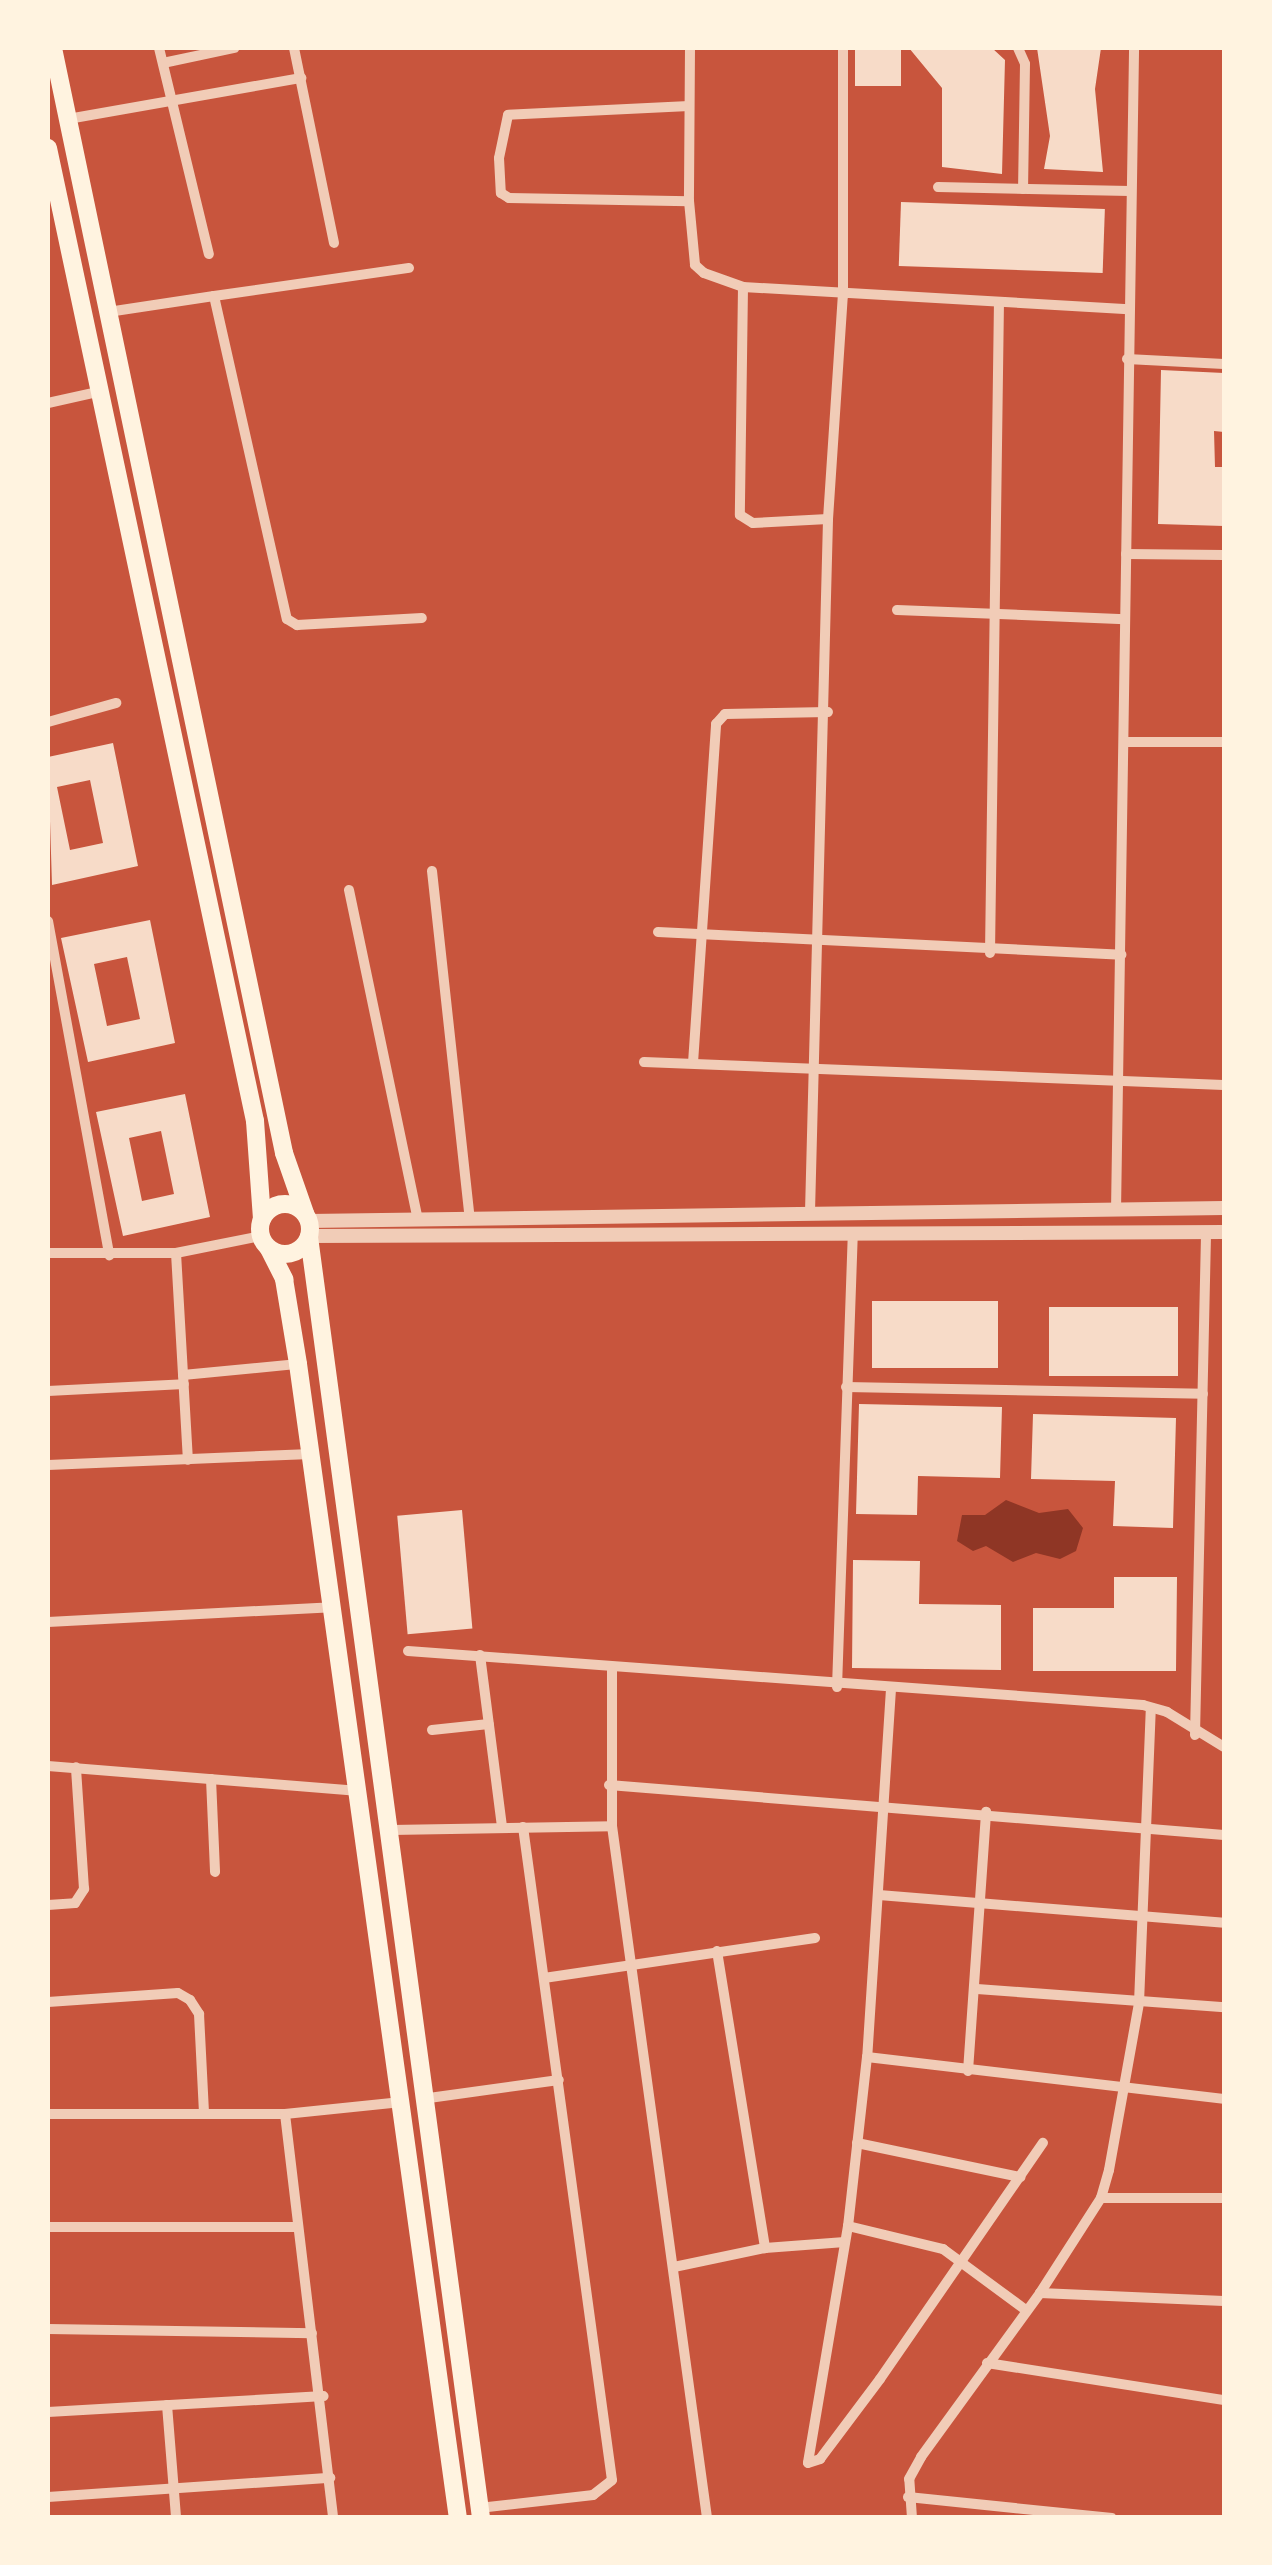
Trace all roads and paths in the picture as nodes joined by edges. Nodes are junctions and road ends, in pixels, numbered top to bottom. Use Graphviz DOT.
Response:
graph roads {
  1 [pos="53,48"];
  2 [pos="159,48"];
  3 [pos="234,48"];
  4 [pos="294,48"];
  5 [pos="690,48"];
  6 [pos="843,48"];
  7 [pos="1018,48"];
  8 [pos="1134,48"];
  9 [pos="163,63"];
  10 [pos="301,78"];
  11 [pos="172,98"];
  12 [pos="688,106"];
  13 [pos="68,119"];
  14 [pos="48,156"];
  15 [pos="938,187"];
  16 [pos="1023,189"];
  17 [pos="1130,191"];
  18 [pos="689,200"];
  19 [pos="334,242"];
  20 [pos="209,254"];
  21 [pos="409,268"];
  22 [pos="744,287"];
  23 [pos="214,296"];
  24 [pos="843,296"];
  25 [pos="999,304"];
  26 [pos="1128,309"];
  27 [pos="108,312"];
  28 [pos="1128,359"];
  29 [pos="1224,364"];
  30 [pos="97,392"];
  31 [pos="48,403"];
  32 [pos="828,519"];
  33 [pos="1126,554"];
  34 [pos="1224,555"];
  35 [pos="898,610"];
  36 [pos="995,612"];
  37 [pos="422,618"];
  38 [pos="1125,619"];
  39 [pos="116,703"];
  40 [pos="828,712"];
  41 [pos="48,722"];
  42 [pos="1124,742"];
  43 [pos="1224,742"];
  44 [pos="432,870"];
  45 [pos="348,890"];
  46 [pos="48,921"];
  47 [pos="704,930"];
  48 [pos="658,932"];
  49 [pos="814,940"];
  50 [pos="990,953"];
  51 [pos="1121,955"];
  52 [pos="644,1062"];
  53 [pos="693,1063"];
  54 [pos="812,1070"];
  55 [pos="1118,1081"];
  56 [pos="1224,1084"];
  57 [pos="1224,1208"];
  58 [pos="1116,1210"];
  59 [pos="810,1212"];
  60 [pos="470,1218"];
  61 [pos="418,1220"];
  62 [pos="308,1227"];
  63 [pos="1224,1232"];
  64 [pos="1206,1233"];
  65 [pos="264,1235"];
  66 [pos="853,1237"];
  67 [pos="48,1253"];
  68 [pos="176,1253"];
  69 [pos="109,1254"];
  70 [pos="298,1364"];
  71 [pos="183,1379"];
  72 [pos="846,1386"];
  73 [pos="48,1391"];
  74 [pos="1203,1394"];
  75 [pos="311,1454"];
  76 [pos="188,1460"];
  77 [pos="48,1465"];
  78 [pos="332,1606"];
  79 [pos="48,1622"];
  80 [pos="408,1652"];
  81 [pos="480,1655"];
  82 [pos="612,1669"];
  83 [pos="837,1687"];
  84 [pos="892,1689"];
  85 [pos="1151,1708"];
  86 [pos="489,1724"];
  87 [pos="432,1730"];
  88 [pos="1196,1735"];
  89 [pos="1224,1747"];
  90 [pos="48,1766"];
  91 [pos="76,1767"];
  92 [pos="211,1778"];
  93 [pos="609,1786"];
  94 [pos="359,1791"];
  95 [pos="887,1803"];
  96 [pos="986,1812"];
  97 [pos="612,1826"];
  98 [pos="502,1827"];
  99 [pos="523,1827"];
  100 [pos="1147,1828"];
  101 [pos="391,1830"];
  102 [pos="1224,1834"];
  103 [pos="215,1872"];
  104 [pos="879,1895"];
  105 [pos="981,1903"];
  106 [pos="48,1905"];
  107 [pos="1143,1916"];
  108 [pos="1224,1922"];
  109 [pos="815,1938"];
  110 [pos="717,1952"];
  111 [pos="629,1966"];
  112 [pos="544,1978"];
  113 [pos="977,1989"];
  114 [pos="48,2002"];
  115 [pos="1139,2002"];
  116 [pos="1224,2007"];
  117 [pos="867,2057"];
  118 [pos="968,2071"];
  119 [pos="559,2080"];
  120 [pos="1125,2090"];
  121 [pos="429,2098"];
  122 [pos="1224,2100"];
  123 [pos="401,2102"];
  124 [pos="204,2112"];
  125 [pos="48,2114"];
  126 [pos="285,2114"];
  127 [pos="857,2143"];
  128 [pos="1042,2144"];
  129 [pos="1020,2177"];
  130 [pos="1100,2198"];
  131 [pos="1224,2198"];
  132 [pos="848,2226"];
  133 [pos="48,2227"];
  134 [pos="298,2227"];
  135 [pos="845,2242"];
  136 [pos="765,2248"];
  137 [pos="962,2258"];
  138 [pos="674,2267"];
  139 [pos="1040,2293"];
  140 [pos="1224,2301"];
  141 [pos="1027,2311"];
  142 [pos="48,2329"];
  143 [pos="312,2333"];
  144 [pos="987,2364"];
  145 [pos="324,2396"];
  146 [pos="1224,2400"];
  147 [pos="167,2405"];
  148 [pos="48,2412"];
  149 [pos="330,2478"];
  150 [pos="172,2489"];
  151 [pos="48,2497"];
  152 [pos="908,2497"];
  153 [pos="480,2513"];
  154 [pos="176,2518"];
  155 [pos="334,2518"];
  156 [pos="458,2518"];
  157 [pos="706,2518"];
  158 [pos="912,2518"];
  159 [pos="1112,2518"];
  1 -- 13 [label="main road"];
  2 -- 9 [label="street"];
  3 -- 9 [label="street"];
  4 -- 10 [label="street"];
  5 -- 12 [label="street"];
  6 -- 24 [label="street"];
  7 -- 16 [label="street"];
  8 -- 17 [label="street"];
  9 -- 11 [label="street"];
  10 -- 11 [label="street"];
  10 -- 19 [label="street"];
  11 -- 13 [label="street"];
  11 -- 20 [label="street"];
  12 -- 18 [label="street"];
  12 -- 18 [label="street"];
  13 -- 27 [label="main road"];
  14 -- 30 [label="main road"];
  15 -- 16 [label="street"];
  16 -- 17 [label="street"];
  17 -- 26 [label="street"];
  18 -- 22 [label="street"];
  21 -- 23 [label="street"];
  22 -- 24 [label="street"];
  22 -- 32 [label="street"];
  23 -- 27 [label="street"];
  23 -- 37 [label="street"];
  24 -- 25 [label="street"];
  24 -- 32 [label="street"];
  25 -- 26 [label="street"];
  25 -- 36 [label="street"];
  26 -- 28 [label="street"];
  27 -- 62 [label="main road"];
  28 -- 29 [label="street"];
  28 -- 33 [label="street"];
  30 -- 31 [label="street"];
  30 -- 65 [label="main road"];
  32 -- 40 [label="street"];
  33 -- 34 [label="street"];
  33 -- 38 [label="street"];
  35 -- 36 [label="street"];
  36 -- 38 [label="street"];
  36 -- 50 [label="street"];
  38 -- 42 [label="street"];
  39 -- 41 [label="street"];
  40 -- 47 [label="street"];
  40 -- 49 [label="street"];
  42 -- 43 [label="street"];
  42 -- 51 [label="street"];
  44 -- 60 [label="street"];
  45 -- 61 [label="street"];
  46 -- 69 [label="street"];
  47 -- 48 [label="street"];
  47 -- 49 [label="street"];
  47 -- 53 [label="street"];
  49 -- 50 [label="street"];
  49 -- 54 [label="street"];
  50 -- 51 [label="street"];
  51 -- 55 [label="street"];
  52 -- 53 [label="street"];
  53 -- 54 [label="street"];
  54 -- 55 [label="street"];
  54 -- 59 [label="street"];
  55 -- 56 [label="street"];
  55 -- 58 [label="street"];
  57 -- 58 [label="street"];
  58 -- 59 [label="street"];
  59 -- 60 [label="street"];
  60 -- 61 [label="street"];
  61 -- 62 [label="street"];
  62 -- 65 [label="main road"];
  62 -- 65 [label="main road"];
  62 -- 66 [label="street"];
  62 -- 101 [label="main road"];
  63 -- 64 [label="street"];
  64 -- 66 [label="street"];
  64 -- 74 [label="street"];
  65 -- 68 [label="street"];
  65 -- 70 [label="main road"];
  66 -- 72 [label="street"];
  67 -- 69 [label="street"];
  68 -- 69 [label="street"];
  68 -- 71 [label="street"];
  70 -- 71 [label="street"];
  70 -- 75 [label="main road"];
  71 -- 73 [label="street"];
  71 -- 76 [label="street"];
  72 -- 74 [label="street"];
  72 -- 83 [label="street"];
  74 -- 88 [label="street"];
  75 -- 76 [label="street"];
  75 -- 78 [label="main road"];
  76 -- 77 [label="street"];
  78 -- 79 [label="street"];
  78 -- 94 [label="main road"];
  80 -- 81 [label="street"];
  81 -- 82 [label="street"];
  81 -- 86 [label="street"];
  82 -- 83 [label="street"];
  82 -- 93 [label="street"];
  83 -- 84 [label="street"];
  84 -- 85 [label="street"];
  84 -- 95 [label="street"];
  85 -- 88 [label="street"];
  85 -- 100 [label="street"];
  86 -- 87 [label="street"];
  86 -- 98 [label="street"];
  88 -- 89 [label="street"];
  90 -- 91 [label="street"];
  91 -- 92 [label="street"];
  91 -- 106 [label="street"];
  92 -- 94 [label="street"];
  92 -- 103 [label="street"];
  93 -- 95 [label="street"];
  93 -- 97 [label="street"];
  94 -- 123 [label="main road"];
  95 -- 96 [label="street"];
  95 -- 104 [label="street"];
  96 -- 100 [label="street"];
  96 -- 105 [label="street"];
  97 -- 99 [label="street"];
  97 -- 111 [label="street"];
  98 -- 99 [label="street"];
  98 -- 101 [label="street"];
  99 -- 112 [label="street"];
  100 -- 102 [label="street"];
  100 -- 107 [label="street"];
  101 -- 121 [label="main road"];
  104 -- 105 [label="street"];
  104 -- 117 [label="street"];
  105 -- 107 [label="street"];
  105 -- 113 [label="street"];
  107 -- 108 [label="street"];
  107 -- 115 [label="street"];
  109 -- 110 [label="street"];
  110 -- 111 [label="street"];
  110 -- 136 [label="street"];
  111 -- 112 [label="street"];
  111 -- 138 [label="street"];
  112 -- 119 [label="street"];
  113 -- 115 [label="street"];
  113 -- 118 [label="street"];
  114 -- 124 [label="street"];
  115 -- 116 [label="street"];
  115 -- 120 [label="street"];
  117 -- 118 [label="street"];
  117 -- 127 [label="street"];
  118 -- 120 [label="street"];
  119 -- 121 [label="street"];
  119 -- 153 [label="street"];
  120 -- 122 [label="street"];
  120 -- 130 [label="street"];
  121 -- 153 [label="main road"];
  123 -- 126 [label="street"];
  123 -- 156 [label="main road"];
  124 -- 125 [label="street"];
  124 -- 126 [label="street"];
  126 -- 134 [label="street"];
  127 -- 129 [label="street"];
  127 -- 132 [label="street"];
  128 -- 129 [label="street"];
  129 -- 137 [label="street"];
  130 -- 131 [label="street"];
  130 -- 139 [label="street"];
  132 -- 135 [label="street"];
  132 -- 137 [label="street"];
  133 -- 134 [label="street"];
  134 -- 143 [label="street"];
  135 -- 136 [label="street"];
  135 -- 137 [label="street"];
  136 -- 138 [label="street"];
  137 -- 141 [label="street"];
  138 -- 157 [label="street"];
  139 -- 140 [label="street"];
  139 -- 141 [label="street"];
  141 -- 144 [label="street"];
  142 -- 143 [label="street"];
  143 -- 145 [label="street"];
  144 -- 146 [label="street"];
  144 -- 152 [label="street"];
  145 -- 147 [label="street"];
  145 -- 149 [label="street"];
  147 -- 148 [label="street"];
  147 -- 150 [label="street"];
  149 -- 150 [label="street"];
  149 -- 155 [label="street"];
  150 -- 151 [label="street"];
  150 -- 154 [label="street"];
  152 -- 158 [label="street"];
  152 -- 159 [label="street"];
}
